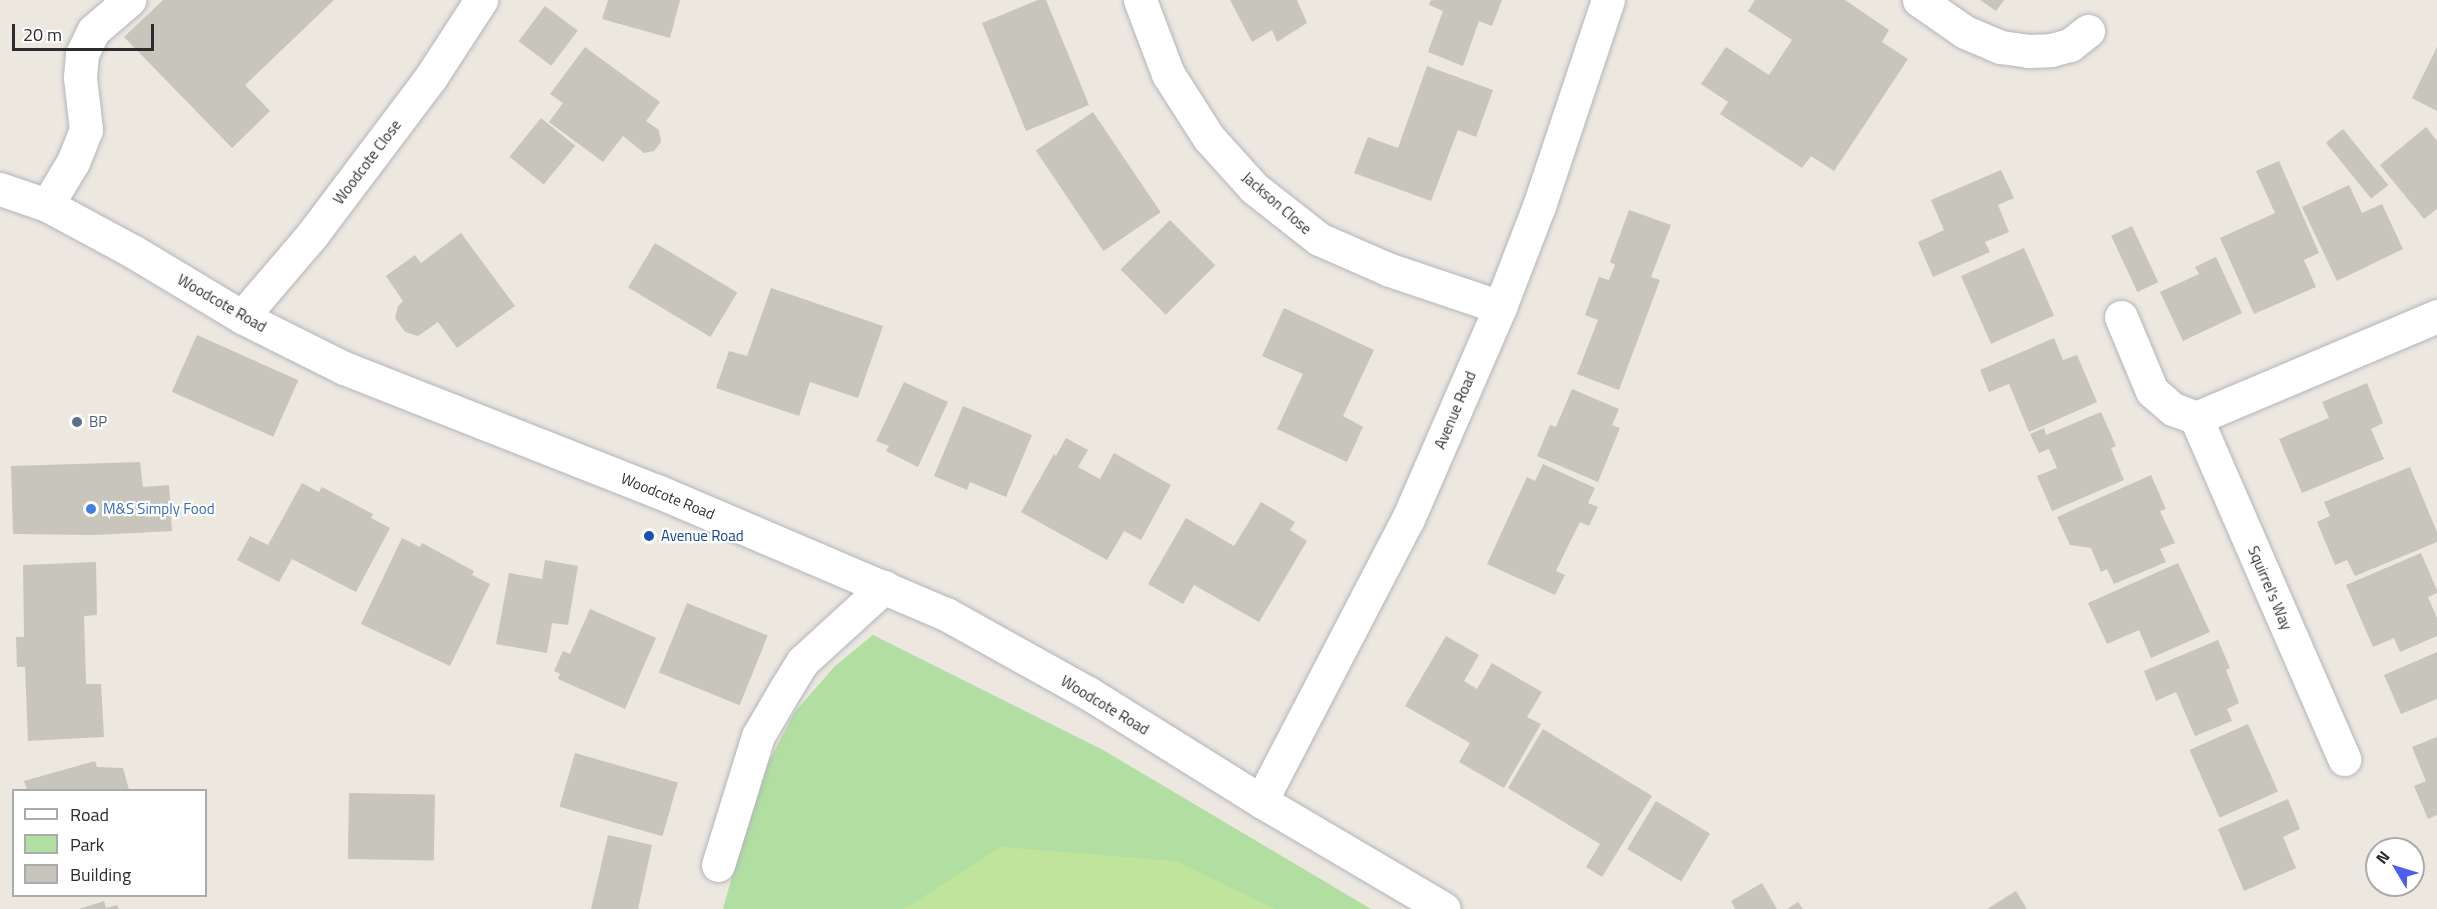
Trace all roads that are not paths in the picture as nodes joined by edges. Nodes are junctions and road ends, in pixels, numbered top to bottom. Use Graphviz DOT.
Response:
graph roads {
  1 [pos="129,0"];
  2 [pos="481,0"];
  3 [pos="1140,0"];
  4 [pos="1608,0"];
  5 [pos="1919,0"];
  6 [pos="2088,31"];
  7 [pos="0,189"];
  8 [pos="47,205"];
  9 [pos="1500,307"];
  10 [pos="2437,316"];
  11 [pos="242,317"];
  12 [pos="2121,317"];
  13 [pos="2196,418"];
  14 [pos="884,587"];
  15 [pos="2344,759"];
  16 [pos="1261,801"];
  17 [pos="718,865"];
  18 [pos="1444,909"];
  1 -- 8 [label="street"];
  2 -- 11 [label="street, Woodcote Close"];
  3 -- 9 [label="street, Jackson Close"];
  4 -- 9 [label="street, Avenue Road"];
  5 -- 6 [label="street"];
  7 -- 8 [label="street, Woodcote Road"];
  8 -- 11 [label="street, Woodcote Road"];
  9 -- 16 [label="street, Avenue Road"];
  10 -- 13 [label="street"];
  11 -- 14 [label="street, Woodcote Road"];
  12 -- 13 [label="street"];
  13 -- 15 [label="street, Squirrel's Way"];
  14 -- 16 [label="street, Woodcote Road"];
  14 -- 17 [label="street"];
  16 -- 18 [label="street, Woodcote Road"];
}
